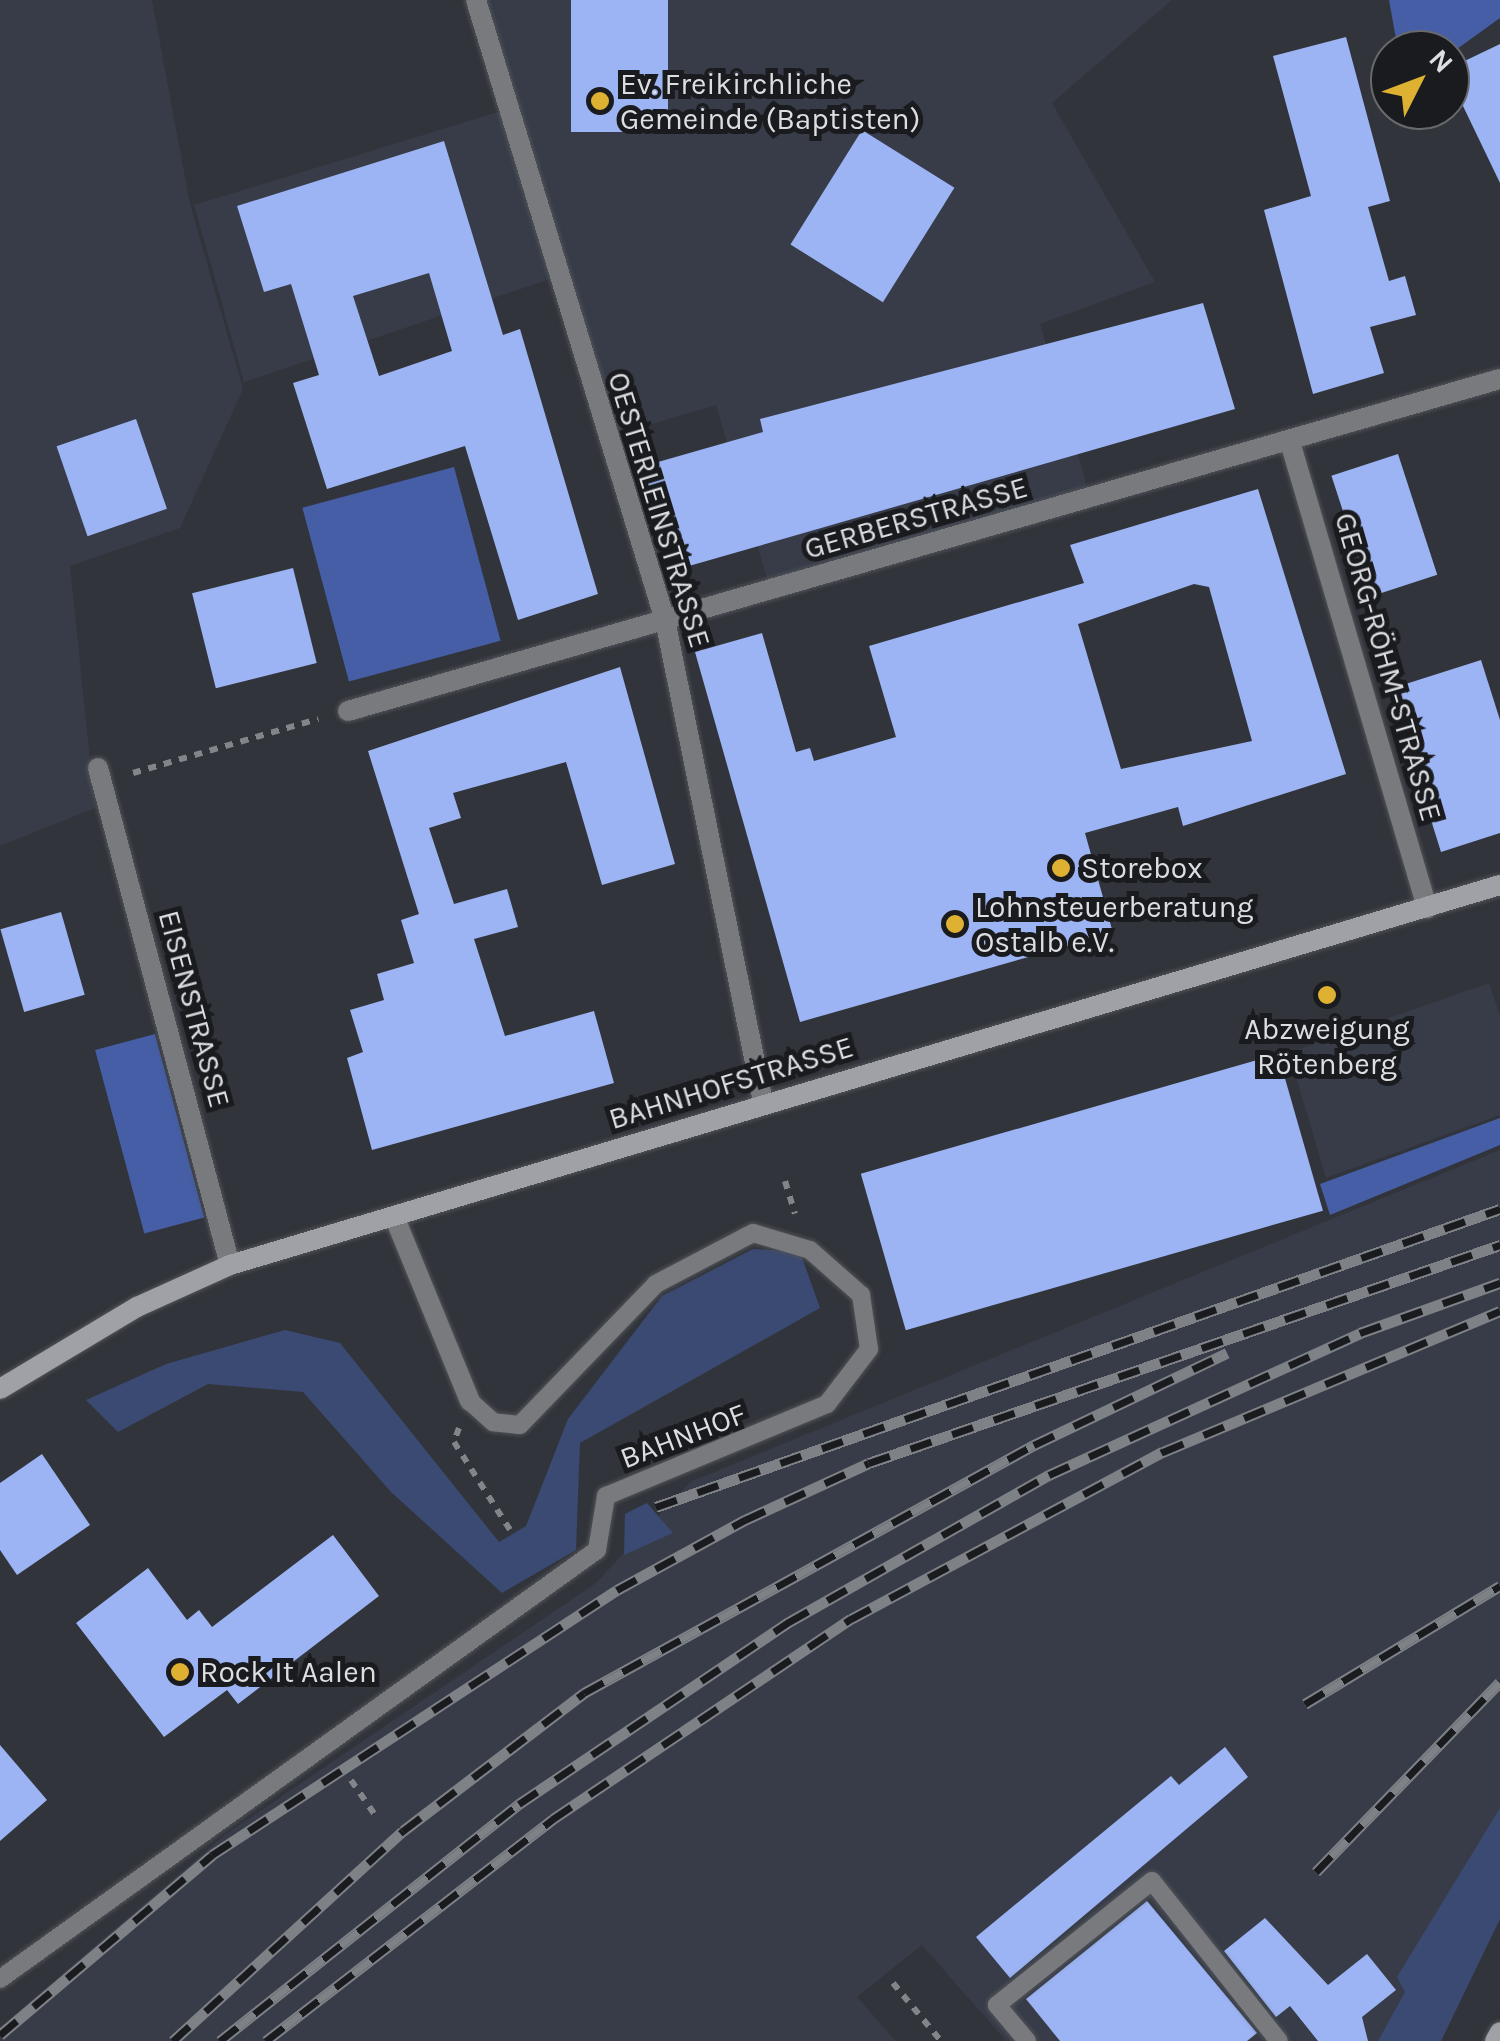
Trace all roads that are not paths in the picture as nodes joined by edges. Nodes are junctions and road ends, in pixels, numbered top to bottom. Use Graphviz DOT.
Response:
graph roads {
  1 [pos="476,0"];
  2 [pos="1500,379"];
  3 [pos="1290,442"];
  4 [pos="665,620"];
  5 [pos="348,710"];
  6 [pos="100,775"];
  7 [pos="1500,885"];
  8 [pos="1427,908"];
  9 [pos="764,1105"];
  10 [pos="394,1216"];
  11 [pos="230,1264"];
  12 [pos="0,1389"];
  13 [pos="470,1400"];
  14 [pos="0,1978"];
  15 [pos="1500,2032"];
  16 [pos="1028,2041"];
  17 [pos="1279,2041"];
  18 [pos="1496,2041"];
  1 -- 4 [label="street, OESTERLEINSTRASSE"];
  2 -- 3 [label="street, GERBERSTRASSE"];
  3 -- 4 [label="street, GERBERSTRASSE"];
  3 -- 8 [label="street, GEORG-RÖHM-STRASSE"];
  4 -- 5 [label="street, GERBERSTRASSE"];
  4 -- 9 [label="street, OESTERLEINSTRASSE"];
  6 -- 11 [label="street, EISENSTRASSE"];
  7 -- 8 [label="main road, BAHNHOFSTRASSE"];
  8 -- 9 [label="main road, BAHNHOFSTRASSE"];
  9 -- 10 [label="main road, BAHNHOFSTRASSE"];
  10 -- 11 [label="main road, BAHNHOFSTRASSE"];
  10 -- 13 [label="street"];
  11 -- 12 [label="main road, BAHNHOFSTRASSE"];
  13 -- 14 [label="lane, BAHNHOF"];
  15 -- 18 [label="main road"];
  16 -- 17 [label="lane"];
}
